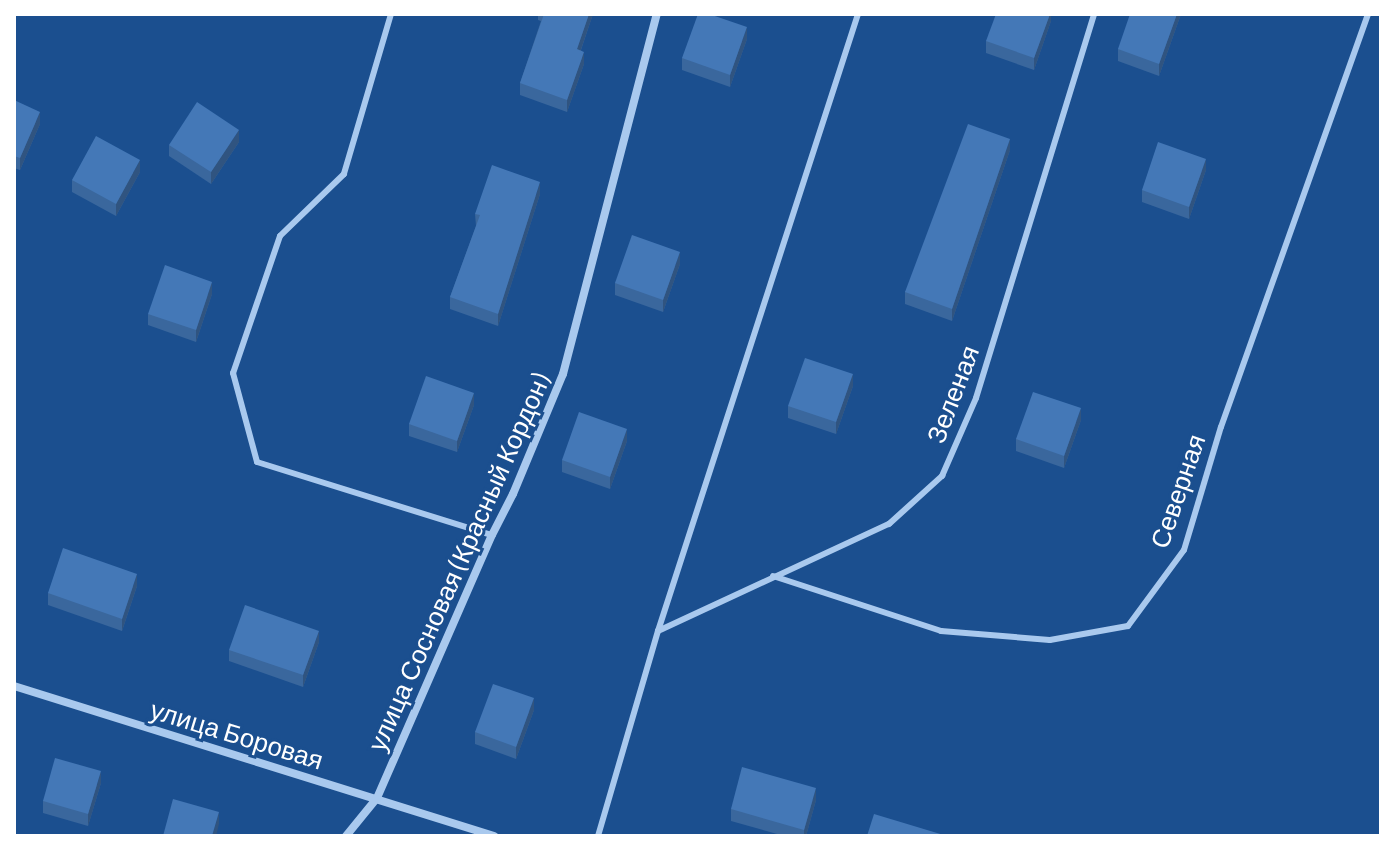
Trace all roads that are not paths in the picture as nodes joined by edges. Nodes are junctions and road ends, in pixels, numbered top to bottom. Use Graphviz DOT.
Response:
graph roads {
  1 [pos="391,14"];
  2 [pos="657,14"];
  3 [pos="858,14"];
  4 [pos="1094,14"];
  5 [pos="1368,14"];
  6 [pos="492,535"];
  7 [pos="773,576"];
  8 [pos="658,631"];
  9 [pos="14,686"];
  10 [pos="377,798"];
  11 [pos="346,836"];
  12 [pos="494,836"];
  13 [pos="598,836"];
  1 -- 6 [label="lane"];
  2 -- 6 [label="street, улица Сосновая (Красный Кордон)"];
  3 -- 8 [label="lane"];
  4 -- 7 [label="lane, Зеленая"];
  5 -- 7 [label="lane, Северная"];
  6 -- 10 [label="street, улица Сосновая (Красный Кордон)"];
  7 -- 8 [label="lane, Зеленая"];
  8 -- 13 [label="lane"];
  9 -- 10 [label="street, улица Боровая"];
  10 -- 11 [label="street, улица Сосновая (Красный Кордон)"];
  10 -- 12 [label="street, улица Боровая"];
}
